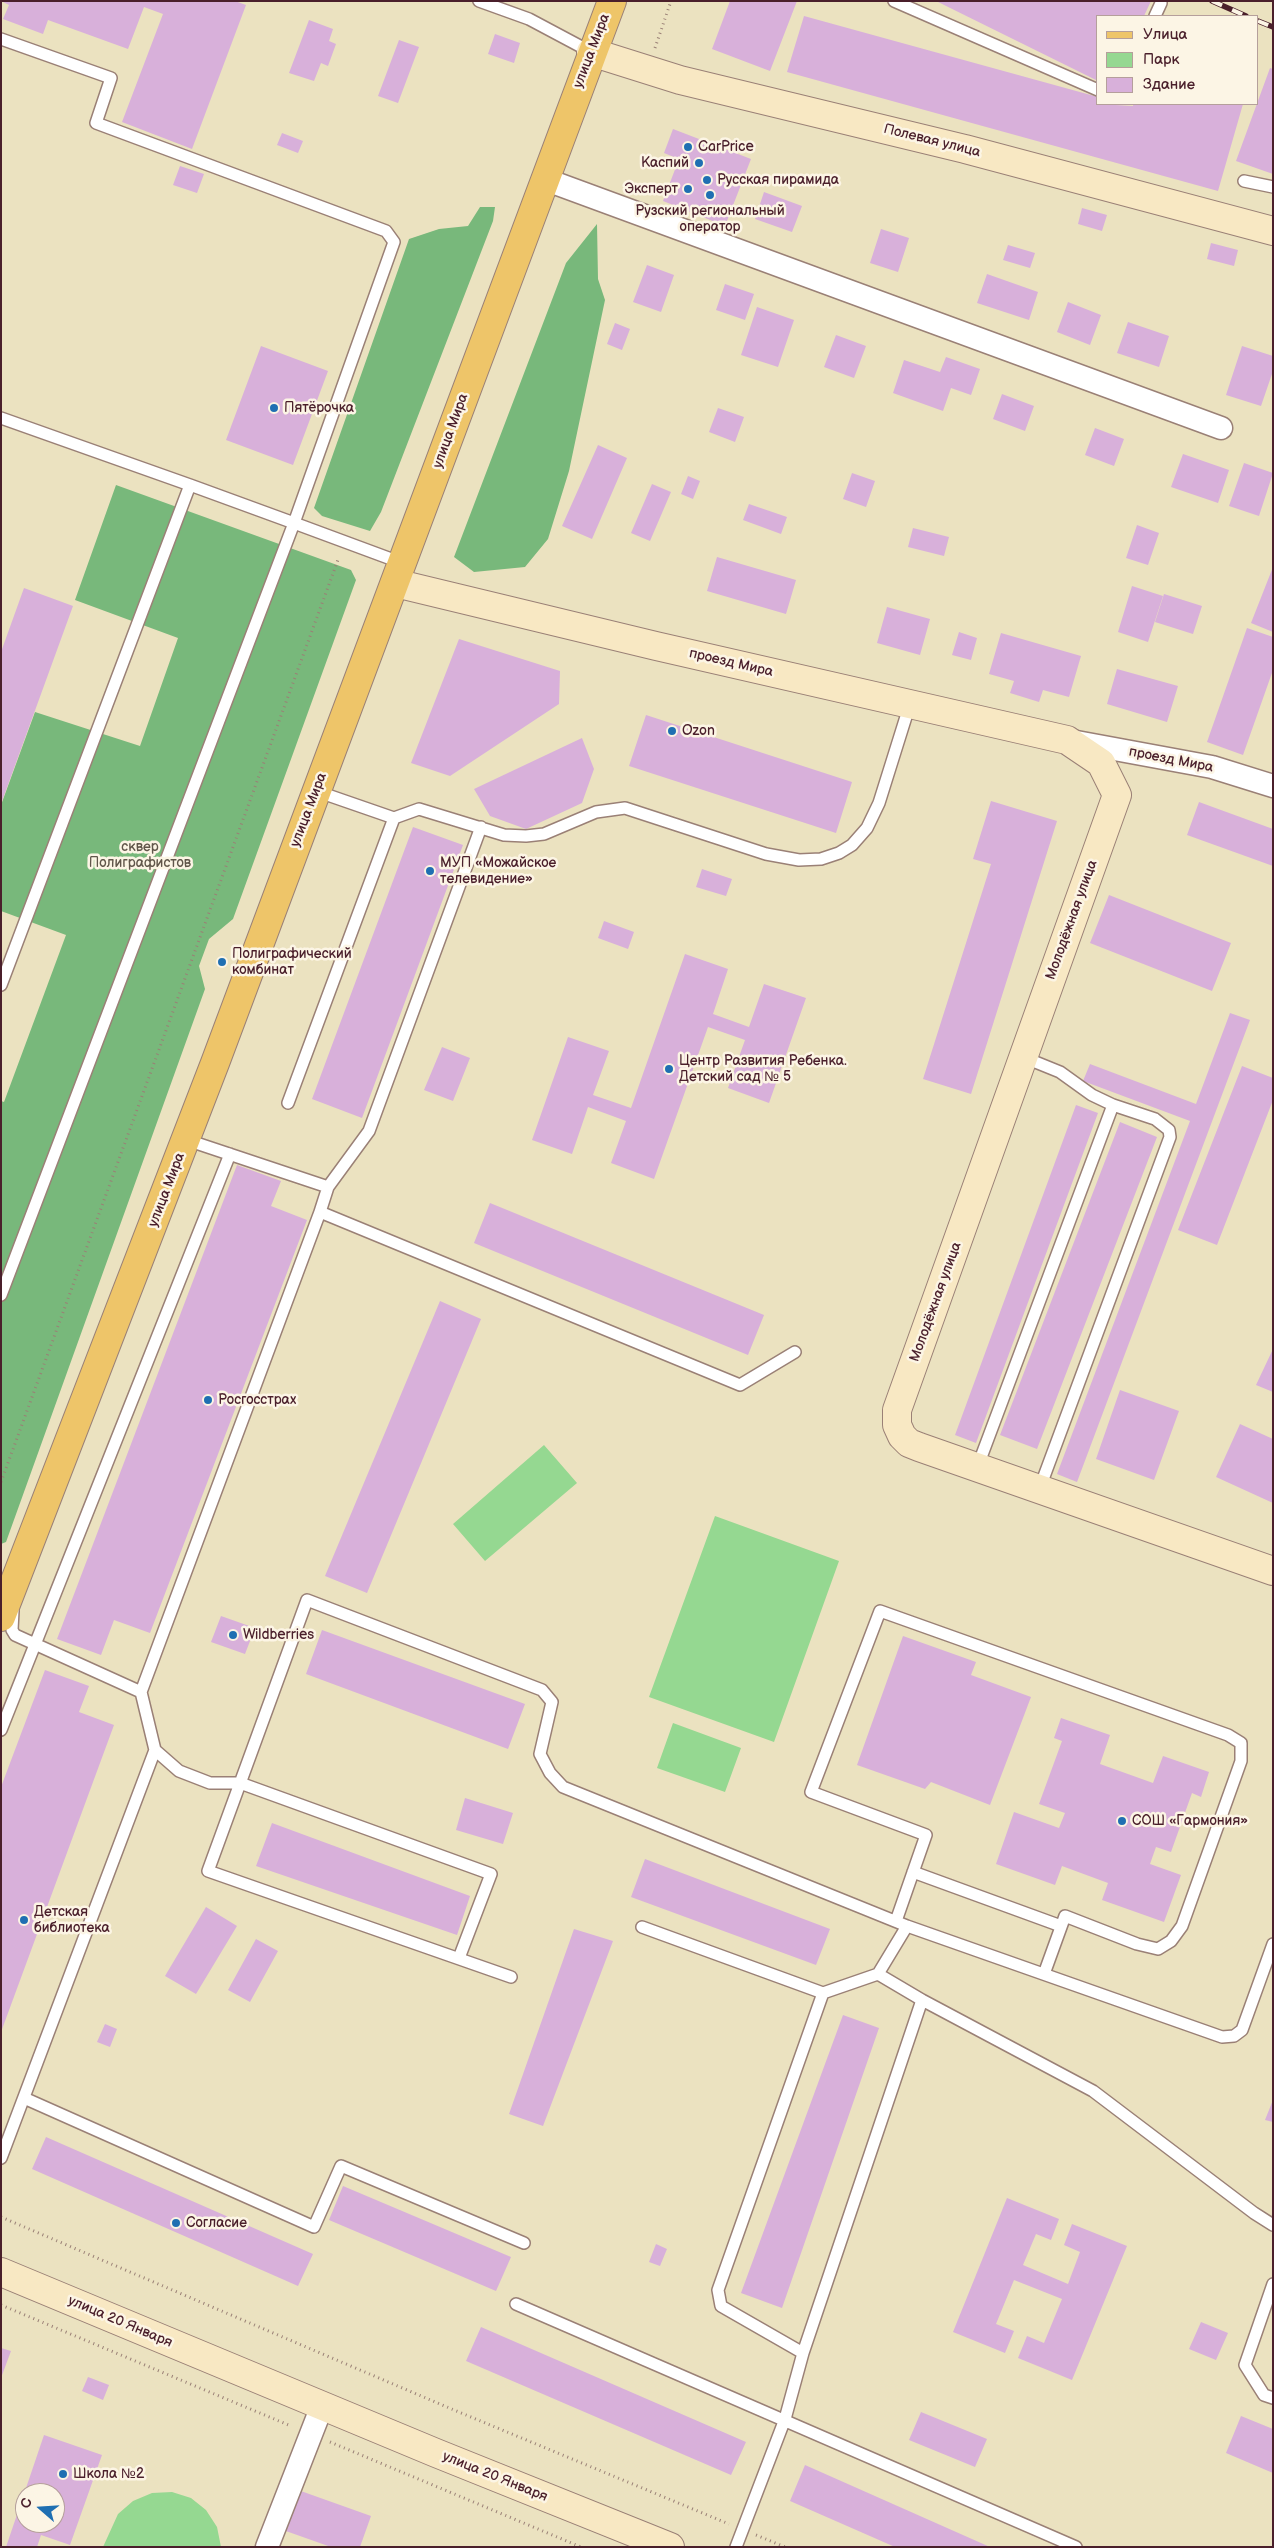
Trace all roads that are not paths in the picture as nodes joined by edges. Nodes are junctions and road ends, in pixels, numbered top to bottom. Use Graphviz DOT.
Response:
graph roads {
  1 [pos="479,1"];
  2 [pos="612,1"];
  3 [pos="894,1"];
  4 [pos="1161,3"];
  5 [pos="1155,15"];
  6 [pos="1,39"];
  7 [pos="592,52"];
  8 [pos="1096,89"];
  9 [pos="544,179"];
  10 [pos="1244,181"];
  11 [pos="1273,187"];
  12 [pos="1273,231"];
  13 [pos="1,418"];
  14 [pos="1221,428"];
  15 [pos="190,485"];
  16 [pos="294,522"];
  17 [pos="398,573"];
  18 [pos="910,704"];
  19 [pos="1068,740"];
  20 [pos="1273,786"];
  21 [pos="316,791"];
  22 [pos="1117,796"];
  23 [pos="394,818"];
  24 [pos="481,827"];
  25 [pos="1,984"];
  26 [pos="1023,1057"];
  27 [pos="288,1103"];
  28 [pos="1113,1105"];
  29 [pos="186,1140"];
  30 [pos="230,1154"];
  31 [pos="328,1188"];
  32 [pos="320,1212"];
  33 [pos="1,1295"];
  34 [pos="795,1352"];
  35 [pos="977,1468"];
  36 [pos="1039,1490"];
  37 [pos="1273,1571"];
  38 [pos="8,1586"];
  39 [pos="1,1618"];
  40 [pos="35,1645"];
  41 [pos="141,1692"];
  42 [pos="1,1730"];
  43 [pos="155,1750"];
  44 [pos="240,1783"];
  45 [pos="913,1872"];
  46 [pos="896,1922"];
  47 [pos="907,1926"];
  48 [pos="1061,1926"];
  49 [pos="642,1927"];
  50 [pos="1273,1944"];
  51 [pos="459,1958"];
  52 [pos="878,1974"];
  53 [pos="1044,1974"];
  54 [pos="511,1976"];
  55 [pos="823,1993"];
  56 [pos="922,2000"];
  57 [pos="24,2098"];
  58 [pos="1,2158"];
  59 [pos="1273,2225"];
  60 [pos="524,2243"];
  61 [pos="1,2272"];
  62 [pos="1273,2284"];
  63 [pos="516,2304"];
  64 [pos="803,2352"];
  65 [pos="1273,2398"];
  66 [pos="322,2406"];
  67 [pos="785,2419"];
  68 [pos="267,2547"];
  69 [pos="670,2547"];
  70 [pos="736,2547"];
  71 [pos="1076,2547"];
  1 -- 7 [label="lane"];
  2 -- 7 [label="main road, улица Мира"];
  3 -- 8 [label="lane"];
  4 -- 5 [label="lane"];
  6 -- 16 [label="lane"];
  7 -- 9 [label="main road, улица Мира"];
  7 -- 12 [label="street, Полевая улица"];
  9 -- 14 [label="street"];
  9 -- 17 [label="main road, улица Мира"];
  10 -- 11 [label="lane"];
  13 -- 15 [label="lane"];
  15 -- 16 [label="lane"];
  15 -- 25 [label="lane"];
  16 -- 17 [label="lane"];
  16 -- 33 [label="lane"];
  17 -- 18 [label="street, проезд Мира"];
  17 -- 21 [label="main road, улица Мира"];
  18 -- 19 [label="street, проезд Мира"];
  18 -- 24 [label="lane"];
  19 -- 20 [label="street, проезд Мира"];
  19 -- 22 [label="street, проезд Мира"];
  21 -- 23 [label="lane"];
  21 -- 29 [label="main road, улица Мира"];
  22 -- 26 [label="street, Молодёжная улица"];
  23 -- 24 [label="lane"];
  23 -- 27 [label="lane"];
  24 -- 31 [label="lane"];
  26 -- 28 [label="lane"];
  26 -- 35 [label="street, Молодёжная улица"];
  28 -- 35 [label="lane"];
  28 -- 36 [label="lane"];
  29 -- 30 [label="lane"];
  29 -- 38 [label="main road, улица Мира"];
  30 -- 31 [label="lane"];
  30 -- 40 [label="lane"];
  31 -- 32 [label="lane"];
  32 -- 34 [label="lane"];
  32 -- 41 [label="lane"];
  35 -- 36 [label="street, Молодёжная улица"];
  36 -- 37 [label="street, Молодёжная улица"];
  38 -- 39 [label="main road, улица Мира"];
  38 -- 40 [label="lane"];
  40 -- 41 [label="lane"];
  40 -- 42 [label="lane"];
  41 -- 43 [label="lane"];
  43 -- 44 [label="lane"];
  43 -- 57 [label="lane"];
  44 -- 46 [label="lane"];
  44 -- 51 [label="lane"];
  44 -- 51 [label="lane"];
  45 -- 46 [label="lane"];
  45 -- 48 [label="lane"];
  45 -- 48 [label="lane"];
  46 -- 47 [label="lane"];
  47 -- 52 [label="lane"];
  47 -- 53 [label="lane"];
  48 -- 53 [label="lane"];
  49 -- 55 [label="lane"];
  50 -- 53 [label="lane"];
  51 -- 54 [label="lane"];
  52 -- 55 [label="lane"];
  52 -- 56 [label="lane"];
  55 -- 64 [label="lane"];
  56 -- 59 [label="lane"];
  56 -- 64 [label="lane"];
  57 -- 58 [label="lane"];
  57 -- 60 [label="lane"];
  61 -- 66 [label="street, улица 20 Января"];
  62 -- 65 [label="lane"];
  63 -- 67 [label="lane"];
  64 -- 67 [label="lane"];
  66 -- 68 [label="street"];
  66 -- 69 [label="street, улица 20 Января"];
  67 -- 70 [label="lane"];
  67 -- 71 [label="lane"];
}
